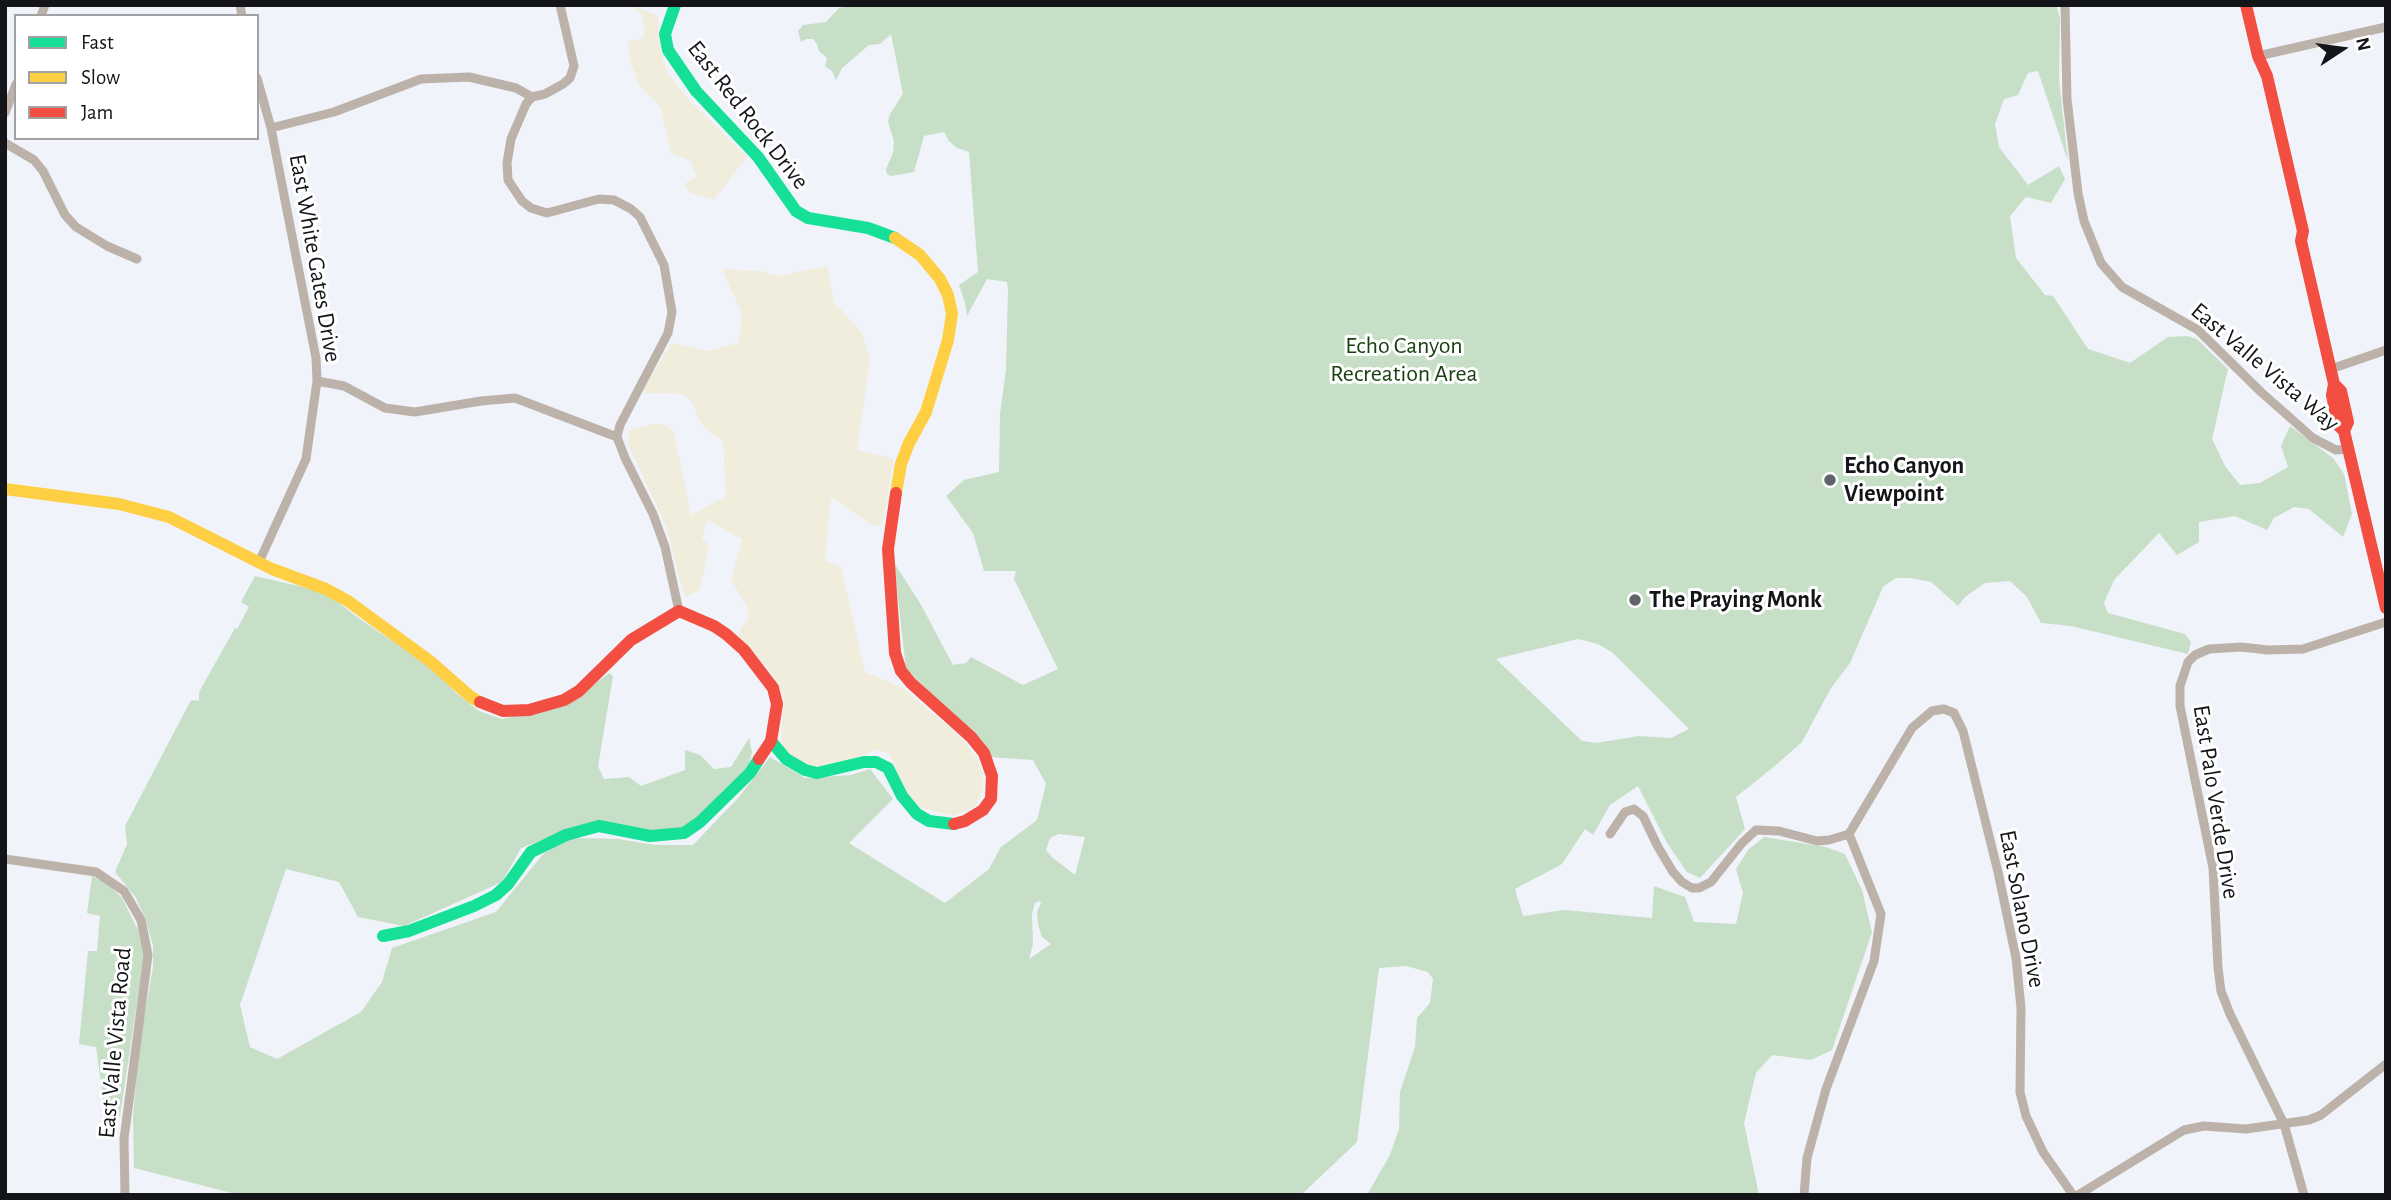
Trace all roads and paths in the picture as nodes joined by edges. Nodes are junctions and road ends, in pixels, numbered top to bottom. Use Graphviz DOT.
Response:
graph roads {
  1 [pos="560,5"];
  2 [pos="676,5"];
  3 [pos="2065,5"];
  4 [pos="2246,5"];
  5 [pos="2386,27"];
  6 [pos="2258,57"];
  7 [pos="259,85"];
  8 [pos="14,89"];
  9 [pos="532,97"];
  10 [pos="5,113"];
  11 [pos="271,128"];
  12 [pos="5,143"];
  13 [pos="136,259"];
  14 [pos="2386,350"];
  15 [pos="2331,369"];
  16 [pos="317,381"];
  17 [pos="617,437"];
  18 [pos="2348,449"];
  19 [pos="5,489"];
  20 [pos="258,562"];
  21 [pos="2386,608"];
  22 [pos="679,611"];
  23 [pos="2386,622"];
  24 [pos="771,741"];
  25 [pos="1610,834"];
  26 [pos="1849,834"];
  27 [pos="5,859"];
  28 [pos="383,936"];
  29 [pos="2386,1064"];
  30 [pos="2284,1124"];
  31 [pos="125,1195"];
  32 [pos="1804,1195"];
  33 [pos="2075,1195"];
  34 [pos="2304,1195"];
  1 -- 9 [label="street"];
  2 -- 24 [label="street, East Red Rock Drive"];
  3 -- 18 [label="street, East Valle Vista Way"];
  4 -- 6 [label="street"];
  5 -- 6 [label="street"];
  6 -- 15 [label="street"];
  7 -- 11 [label="street, East White Gates Drive"];
  8 -- 10 [label="street"];
  9 -- 11 [label="street"];
  9 -- 17 [label="street"];
  11 -- 16 [label="street, East White Gates Drive"];
  12 -- 13 [label="street"];
  14 -- 15 [label="street"];
  15 -- 18 [label="street"];
  16 -- 17 [label="street"];
  16 -- 20 [label="street, East White Gates Drive"];
  17 -- 22 [label="street"];
  18 -- 21 [label="street"];
  19 -- 20 [label="street"];
  20 -- 22 [label="street"];
  22 -- 24 [label="street"];
  23 -- 30 [label="street, East Palo Verde Drive"];
  24 -- 28 [label="street"];
  25 -- 26 [label="street"];
  26 -- 32 [label="street"];
  26 -- 33 [label="street, East Solano Drive"];
  27 -- 31 [label="street, East Valle Vista Road"];
  29 -- 30 [label="street"];
  30 -- 33 [label="street"];
  30 -- 34 [label="street, East Palo Verde Drive"];
}
